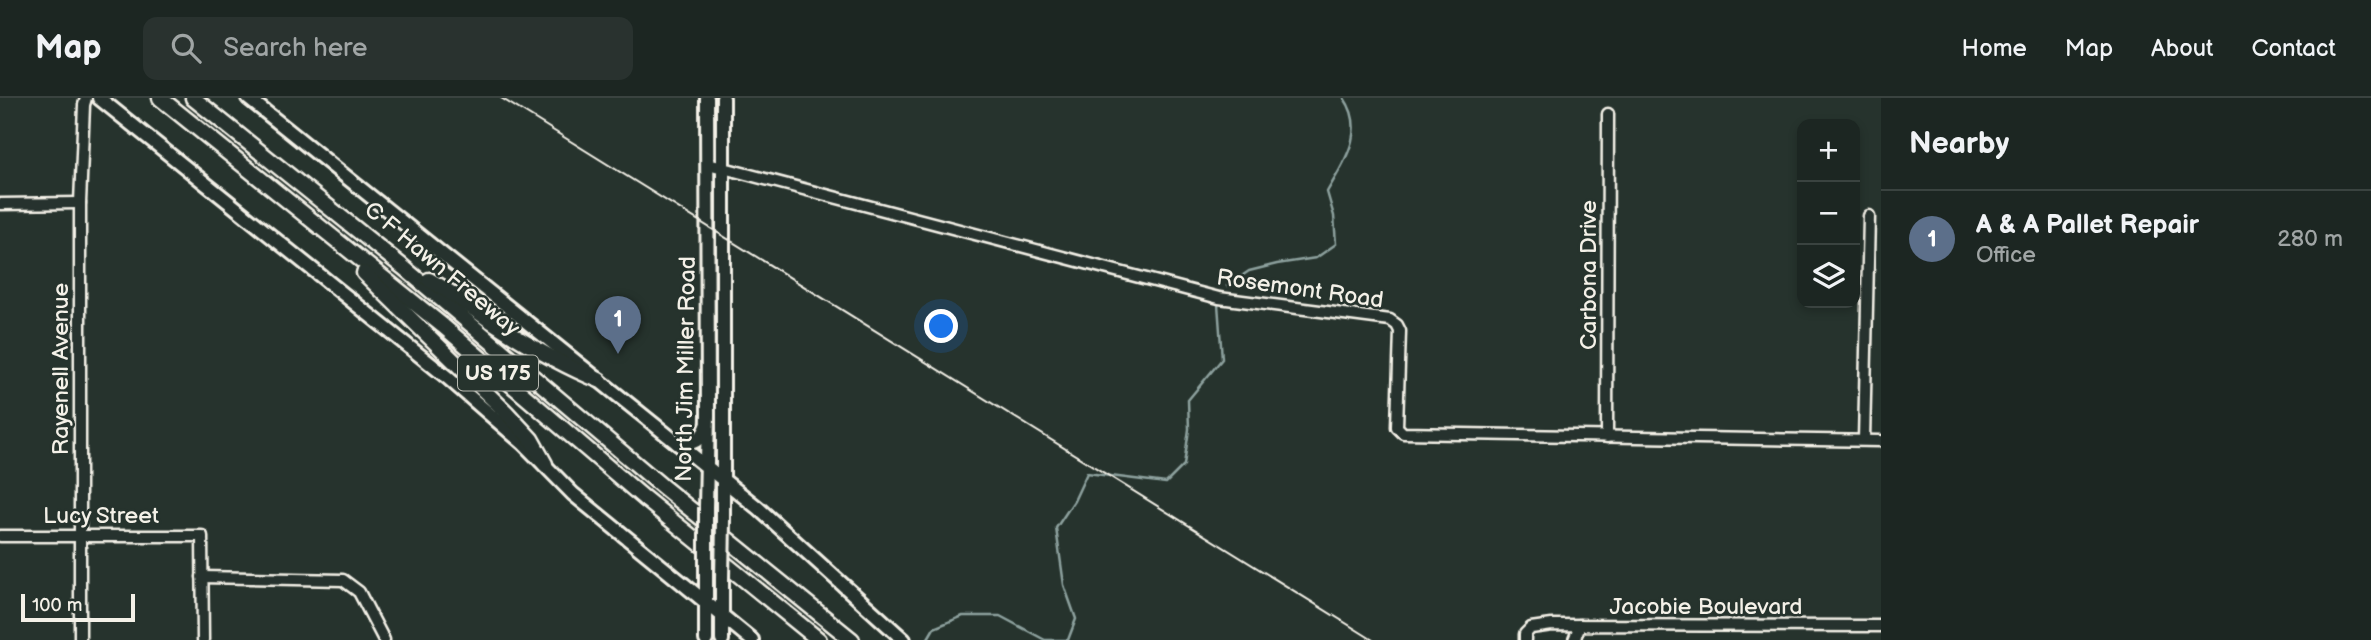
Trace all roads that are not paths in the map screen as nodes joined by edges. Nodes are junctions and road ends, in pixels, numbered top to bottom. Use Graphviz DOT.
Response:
graph roads {
  1 [pos="86,98"];
  2 [pos="99,98"];
  3 [pos="160,98"];
  4 [pos="193,98"];
  5 [pos="248,98"];
  6 [pos="707,98"];
  7 [pos="723,98"];
  8 [pos="1608,114"];
  9 [pos="708,164"];
  10 [pos="723,168"];
  11 [pos="80,203"];
  12 [pos="0,204"];
  13 [pos="1869,216"];
  14 [pos="350,251"];
  15 [pos="404,267"];
  16 [pos="598,380"];
  17 [pos="708,415"];
  18 [pos="1608,437"];
  19 [pos="1864,440"];
  20 [pos="1881,441"];
  21 [pos="677,443"];
  22 [pos="545,464"];
  23 [pos="706,467"];
  24 [pos="723,479"];
  25 [pos="0,536"];
  26 [pos="80,536"];
  27 [pos="202,577"];
  28 [pos="706,601"];
  29 [pos="722,616"];
  30 [pos="1580,625"];
  31 [pos="1881,626"];
  32 [pos="80,640"];
  33 [pos="203,640"];
  34 [pos="384,640"];
  35 [pos="706,640"];
  36 [pos="722,640"];
  37 [pos="752,640"];
  38 [pos="819,640"];
  39 [pos="852,640"];
  40 [pos="904,640"];
  41 [pos="1525,640"];
  42 [pos="1574,640"];
  1 -- 11 [label="street, Rayenell Avenue"];
  2 -- 22 [label="main road"];
  3 -- 14 [label="highway, C F Hawn Freeway / US 175"];
  4 -- 15 [label="highway, C F Hawn Freeway / US 175"];
  5 -- 16 [label="main road, C F Hawn Freeway"];
  6 -- 9 [label="main road, North Jim Miller Road"];
  7 -- 10 [label="main road, North Jim Miller Road"];
  8 -- 18 [label="street, Carbona Drive"];
  9 -- 10 [label="street, Rosemont Road"];
  9 -- 17 [label="main road, North Jim Miller Road"];
  10 -- 18 [label="street, Rosemont Road"];
  10 -- 24 [label="main road, North Jim Miller Road"];
  11 -- 12 [label="street"];
  11 -- 26 [label="street, Rayenell Avenue"];
  13 -- 19 [label="street"];
  14 -- 22 [label="highway"];
  14 -- 38 [label="highway, C F Hawn Freeway / US 175"];
  15 -- 16 [label="highway"];
  15 -- 39 [label="highway, C F Hawn Freeway / US 175"];
  16 -- 21 [label="main road, C F Hawn Freeway"];
  17 -- 21 [label="main road"];
  17 -- 23 [label="main road, North Jim Miller Road"];
  18 -- 19 [label="street, Rosemont Road"];
  19 -- 20 [label="street, Rosemont Road"];
  21 -- 23 [label="main road, C F Hawn Freeway"];
  22 -- 28 [label="main road"];
  23 -- 24 [label="main road, C F Hawn Freeway"];
  23 -- 28 [label="main road, North Jim Miller Road, bridge"];
  24 -- 29 [label="main road, North Jim Miller Road, bridge"];
  24 -- 40 [label="main road, C F Hawn Freeway"];
  25 -- 26 [label="street, Lucy Street"];
  26 -- 27 [label="street, Lucy Street"];
  26 -- 32 [label="street, Rayenell Avenue"];
  27 -- 33 [label="street"];
  27 -- 34 [label="street"];
  28 -- 29 [label="main road"];
  28 -- 35 [label="main road, North Jim Miller Road"];
  29 -- 36 [label="main road, North Jim Miller Road"];
  29 -- 37 [label="main road"];
  30 -- 31 [label="street, Jacobie Boulevard"];
  30 -- 41 [label="street, Jacobie Boulevard"];
  30 -- 42 [label="street"];
}
